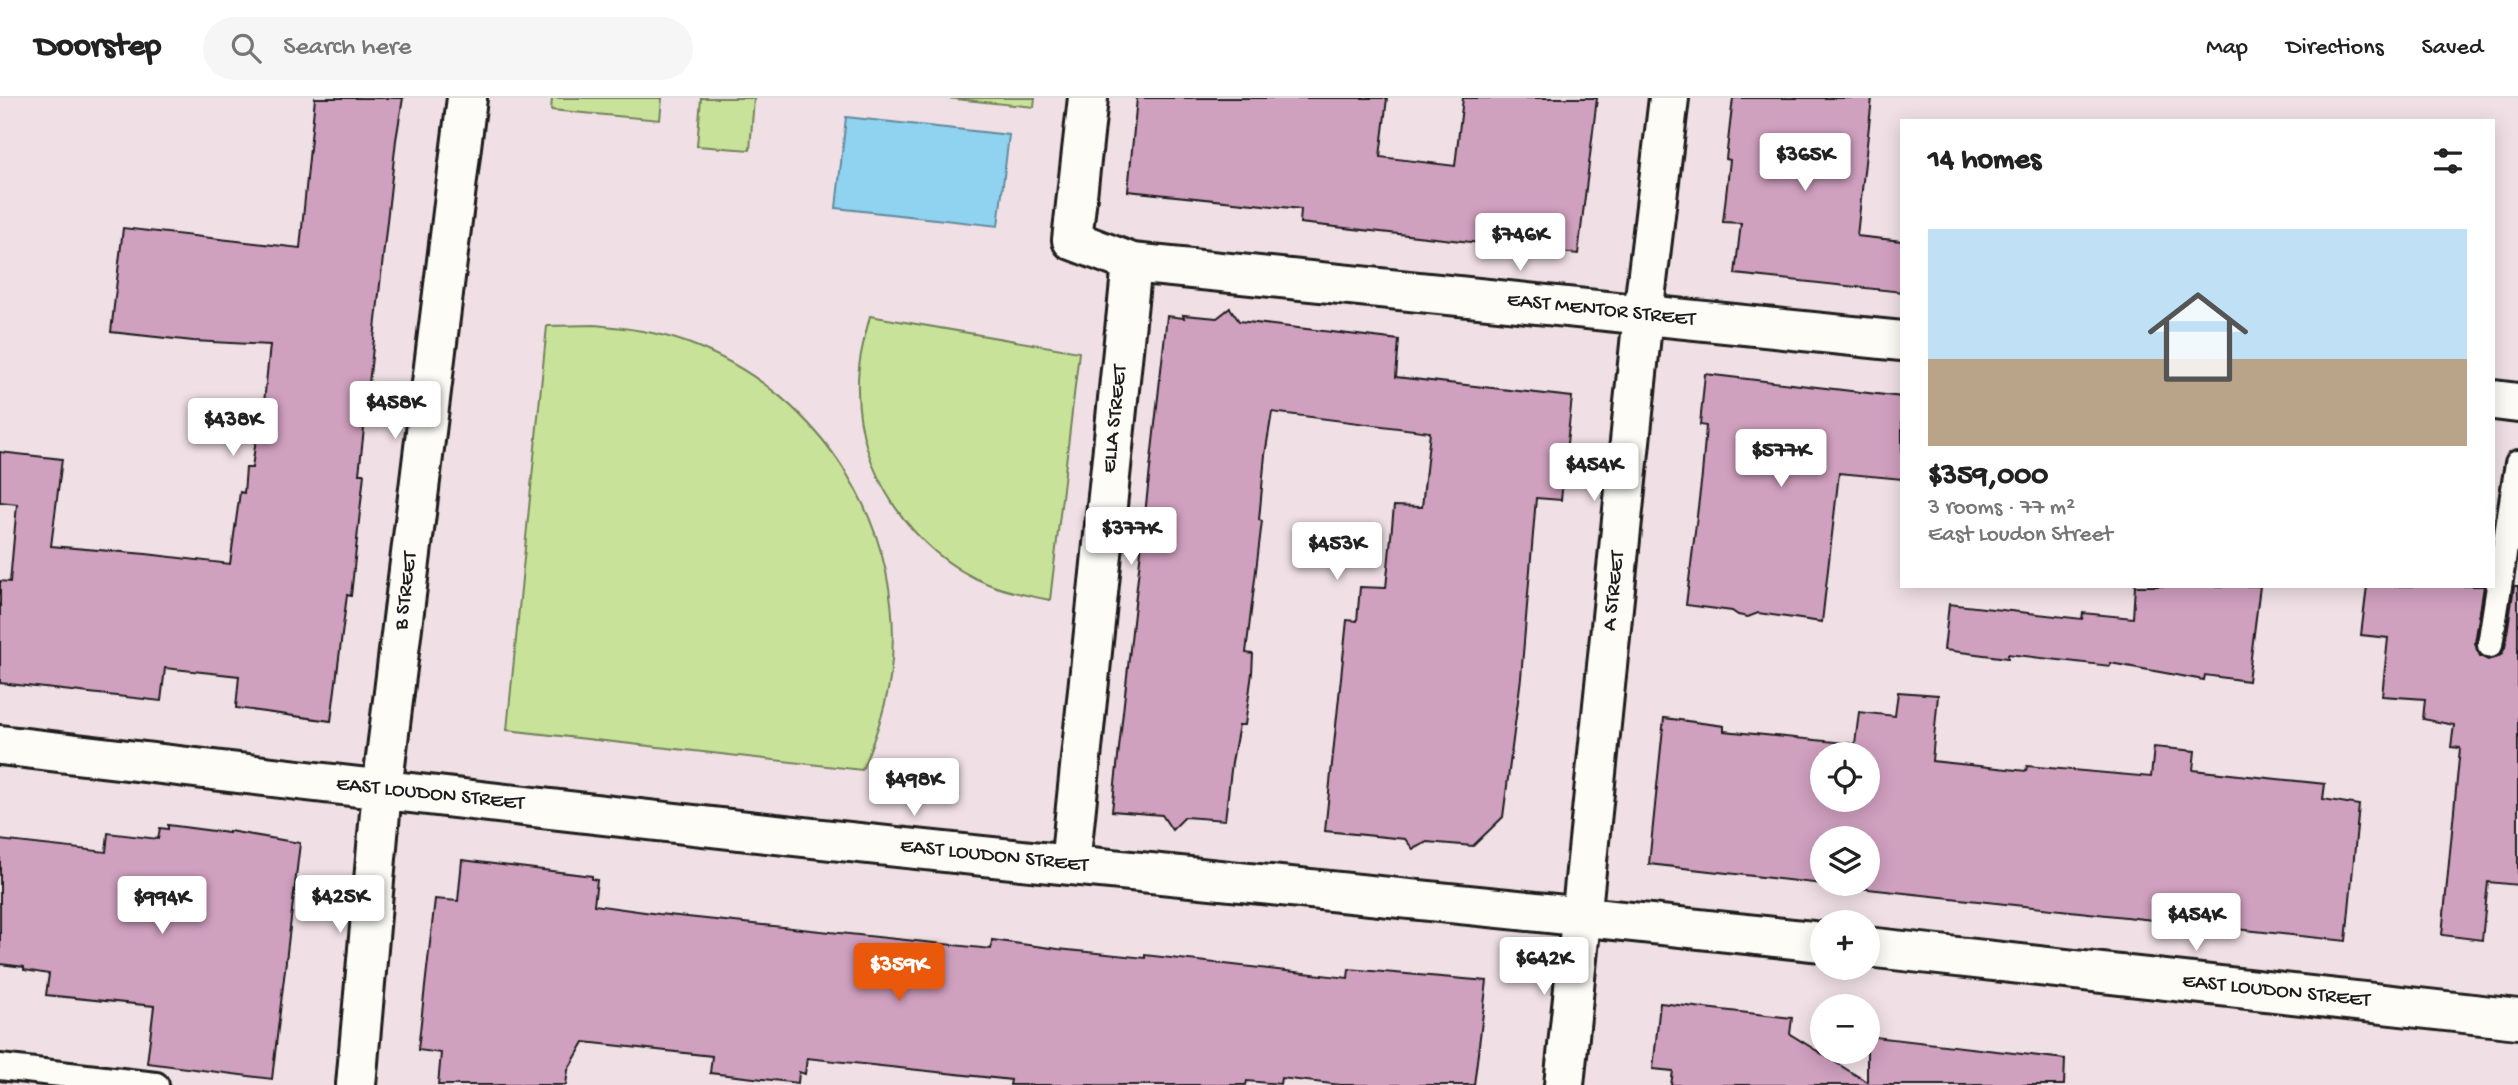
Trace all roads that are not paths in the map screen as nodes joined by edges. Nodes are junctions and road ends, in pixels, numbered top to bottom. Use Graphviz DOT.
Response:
graph roads {
  1 [pos="467,98"];
  2 [pos="1088,98"];
  3 [pos="1669,98"];
  4 [pos="1132,263"];
  5 [pos="1643,315"];
  6 [pos="1900,341"];
  7 [pos="2495,400"];
  8 [pos="2518,403"];
  9 [pos="2518,463"];
  10 [pos="2490,645"];
  11 [pos="0,745"];
  12 [pos="382,790"];
  13 [pos="1070,865"];
  14 [pos="1583,915"];
  15 [pos="1810,941"];
  16 [pos="1880,948"];
  17 [pos="2518,1019"];
  18 [pos="0,1067"];
  19 [pos="156,1085"];
  20 [pos="356,1085"];
  21 [pos="1564,1085"];
  1 -- 12 [label="street, B STREET"];
  2 -- 4 [label="street"];
  3 -- 5 [label="street, A STREET"];
  4 -- 5 [label="street, EAST MENTOR STREET"];
  4 -- 13 [label="street, ELLA STREET"];
  5 -- 6 [label="street, EAST MENTOR STREET"];
  5 -- 14 [label="street, A STREET"];
  7 -- 8 [label="street"];
  9 -- 10 [label="lane"];
  11 -- 12 [label="street, EAST LOUDON STREET"];
  12 -- 13 [label="street, EAST LOUDON STREET"];
  12 -- 20 [label="street, B STREET"];
  13 -- 14 [label="street, EAST LOUDON STREET"];
  14 -- 15 [label="street, EAST LOUDON STREET"];
  14 -- 21 [label="street, A STREET"];
  16 -- 17 [label="street, EAST LOUDON STREET"];
  18 -- 19 [label="lane"];
}
